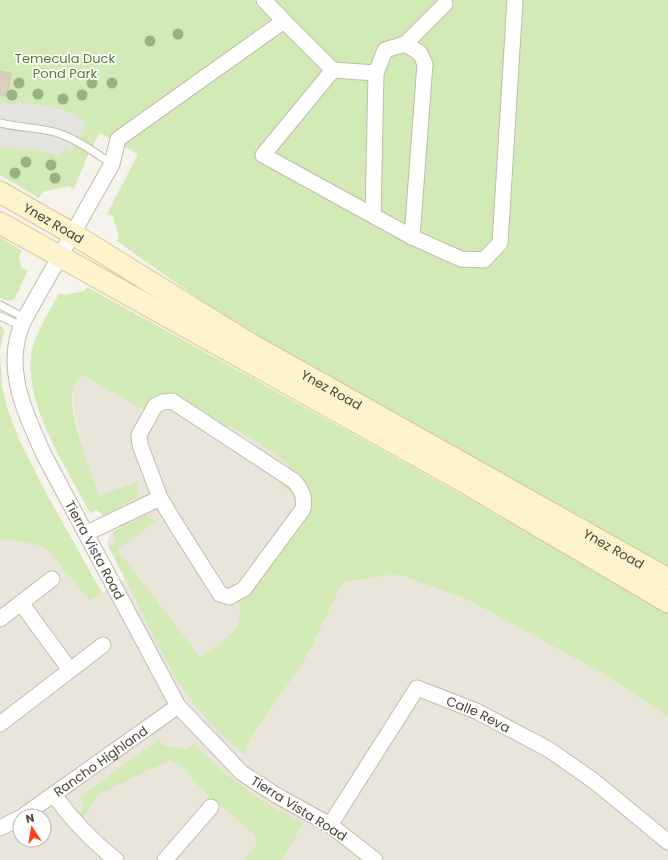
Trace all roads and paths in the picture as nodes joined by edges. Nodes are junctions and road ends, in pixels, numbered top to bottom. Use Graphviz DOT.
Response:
graph roads {
  1 [pos="264,0"];
  2 [pos="515,0"];
  3 [pos="445,4"];
  4 [pos="284,21"];
  5 [pos="405,44"];
  6 [pos="333,70"];
  7 [pos="376,73"];
  8 [pos="0,123"];
  9 [pos="112,164"];
  10 [pos="0,192"];
  11 [pos="373,215"];
  12 [pos="0,223"];
  13 [pos="73,234"];
  14 [pos="412,237"];
  15 [pos="61,257"];
  16 [pos="0,305"];
  17 [pos="0,316"];
  18 [pos="23,322"];
  19 [pos="160,498"];
  20 [pos="87,533"];
  21 [pos="52,579"];
  22 [pos="668,579"];
  23 [pos="668,602"];
  24 [pos="21,603"];
  25 [pos="0,619"];
  26 [pos="103,645"];
  27 [pos="70,670"];
  28 [pos="178,706"];
  29 [pos="0,724"];
  30 [pos="54,795"];
  31 [pos="211,807"];
  32 [pos="35,808"];
  33 [pos="12,822"];
  34 [pos="330,825"];
  35 [pos="0,828"];
  36 [pos="668,842"];
  37 [pos="116,860"];
  38 [pos="165,860"];
  39 [pos="375,860"];
  1 -- 4 [label="street"];
  2 -- 14 [label="street"];
  3 -- 5 [label="street"];
  4 -- 6 [label="street"];
  4 -- 9 [label="street, Tierra Vista Road"];
  5 -- 7 [label="street"];
  5 -- 14 [label="street"];
  6 -- 7 [label="street"];
  6 -- 11 [label="street"];
  7 -- 11 [label="street"];
  8 -- 9 [label="lane"];
  9 -- 13 [label="street, Tierra Vista Road"];
  10 -- 13 [label="main road, Ynez Road"];
  11 -- 14 [label="street"];
  12 -- 15 [label="main road, Ynez Road"];
  13 -- 15 [label="street, Tierra Vista Road"];
  13 -- 22 [label="main road, Ynez Road"];
  15 -- 18 [label="street, Tierra Vista Road"];
  15 -- 23 [label="main road, Ynez Road"];
  16 -- 18 [label="lane"];
  17 -- 18 [label="lane"];
  18 -- 20 [label="street, Tierra Vista Road"];
  19 -- 19 [label="street"];
  19 -- 20 [label="street"];
  20 -- 28 [label="street, Tierra Vista Road"];
  21 -- 24 [label="street"];
  24 -- 25 [label="street"];
  24 -- 27 [label="street"];
  26 -- 27 [label="street"];
  27 -- 29 [label="street"];
  28 -- 30 [label="street, Rancho Highland"];
  28 -- 34 [label="street, Tierra Vista Road"];
  30 -- 32 [label="street, Rancho Highland"];
  30 -- 37 [label="street"];
  31 -- 38 [label="street"];
  33 -- 35 [label="street"];
  34 -- 36 [label="street, Calle Reva"];
  34 -- 39 [label="street, Tierra Vista Road"];
}
